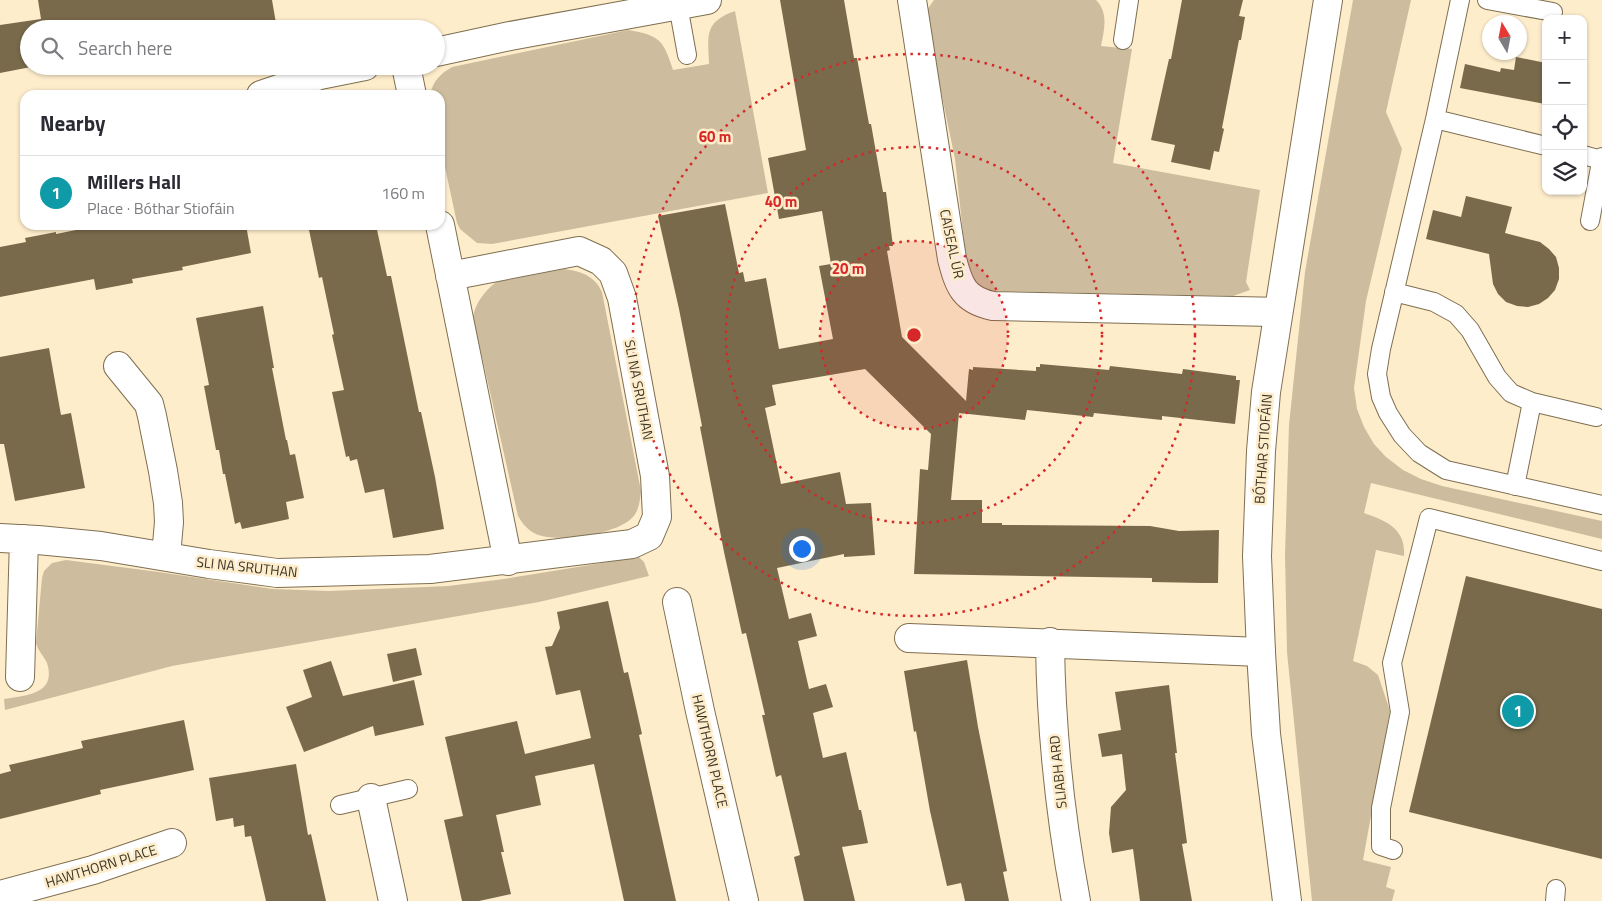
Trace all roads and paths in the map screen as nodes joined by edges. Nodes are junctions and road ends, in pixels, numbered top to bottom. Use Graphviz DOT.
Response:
graph roads {
  1 [pos="706,0"];
  2 [pos="912,0"];
  3 [pos="1130,0"];
  4 [pos="1328,0"];
  5 [pos="1460,0"];
  6 [pos="1496,1"];
  7 [pos="678,5"];
  8 [pos="1553,12"];
  9 [pos="1123,40"];
  10 [pos="445,50"];
  11 [pos="687,55"];
  12 [pos="320,75"];
  13 [pos="408,75"];
  14 [pos="275,90"];
  15 [pos="411,90"];
  16 [pos="1435,119"];
  17 [pos="1542,145"];
  18 [pos="1587,156"];
  19 [pos="1602,159"];
  20 [pos="1590,221"];
  21 [pos="441,230"];
  22 [pos="450,276"];
  23 [pos="1394,292"];
  24 [pos="1278,312"];
  25 [pos="118,366"];
  26 [pos="1532,402"];
  27 [pos="1596,417"];
  28 [pos="1515,486"];
  29 [pos="1602,505"];
  30 [pos="12,539"];
  31 [pos="166,556"];
  32 [pos="508,561"];
  33 [pos="1602,561"];
  34 [pos="677,602"];
  35 [pos="909,638"];
  36 [pos="1050,642"];
  37 [pos="1261,652"];
  38 [pos="20,677"];
  39 [pos="408,789"];
  40 [pos="371,798"];
  41 [pos="340,805"];
  42 [pos="172,843"];
  43 [pos="1393,850"];
  44 [pos="0,896"];
  45 [pos="393,901"];
  46 [pos="744,901"];
  47 [pos="1076,901"];
  48 [pos="1287,901"];
  1 -- 7 [label="street"];
  2 -- 24 [label="street, CAISEAL ÚR"];
  3 -- 9 [label="lane"];
  4 -- 24 [label="street, BÓTHAR STIOFÁIN"];
  5 -- 16 [label="lane"];
  6 -- 8 [label="lane"];
  7 -- 10 [label="street"];
  7 -- 11 [label="lane"];
  12 -- 14 [label="street"];
  13 -- 15 [label="street"];
  16 -- 17 [label="lane"];
  16 -- 23 [label="lane"];
  18 -- 19 [label="lane"];
  19 -- 20 [label="lane"];
  21 -- 22 [label="street"];
  22 -- 32 [label="street"];
  22 -- 32 [label="street, SLI NA SRUTHAN"];
  23 -- 26 [label="lane"];
  23 -- 28 [label="lane"];
  24 -- 37 [label="street, BÓTHAR STIOFÁIN"];
  25 -- 31 [label="street"];
  26 -- 27 [label="lane"];
  26 -- 28 [label="lane"];
  28 -- 29 [label="lane"];
  30 -- 31 [label="street, SLI NA SRUTHAN"];
  30 -- 38 [label="street, SLI NA SRUTHAN"];
  31 -- 32 [label="street, SLI NA SRUTHAN"];
  33 -- 43 [label="lane"];
  34 -- 46 [label="street, HAWTHORN PLACE"];
  35 -- 36 [label="street"];
  36 -- 37 [label="street"];
  36 -- 47 [label="street, SLIABH ARD"];
  37 -- 48 [label="street, BÓTHAR STIOFÁIN"];
  39 -- 40 [label="lane"];
  40 -- 41 [label="lane"];
  40 -- 45 [label="street"];
  42 -- 44 [label="street, HAWTHORN PLACE"];
}
